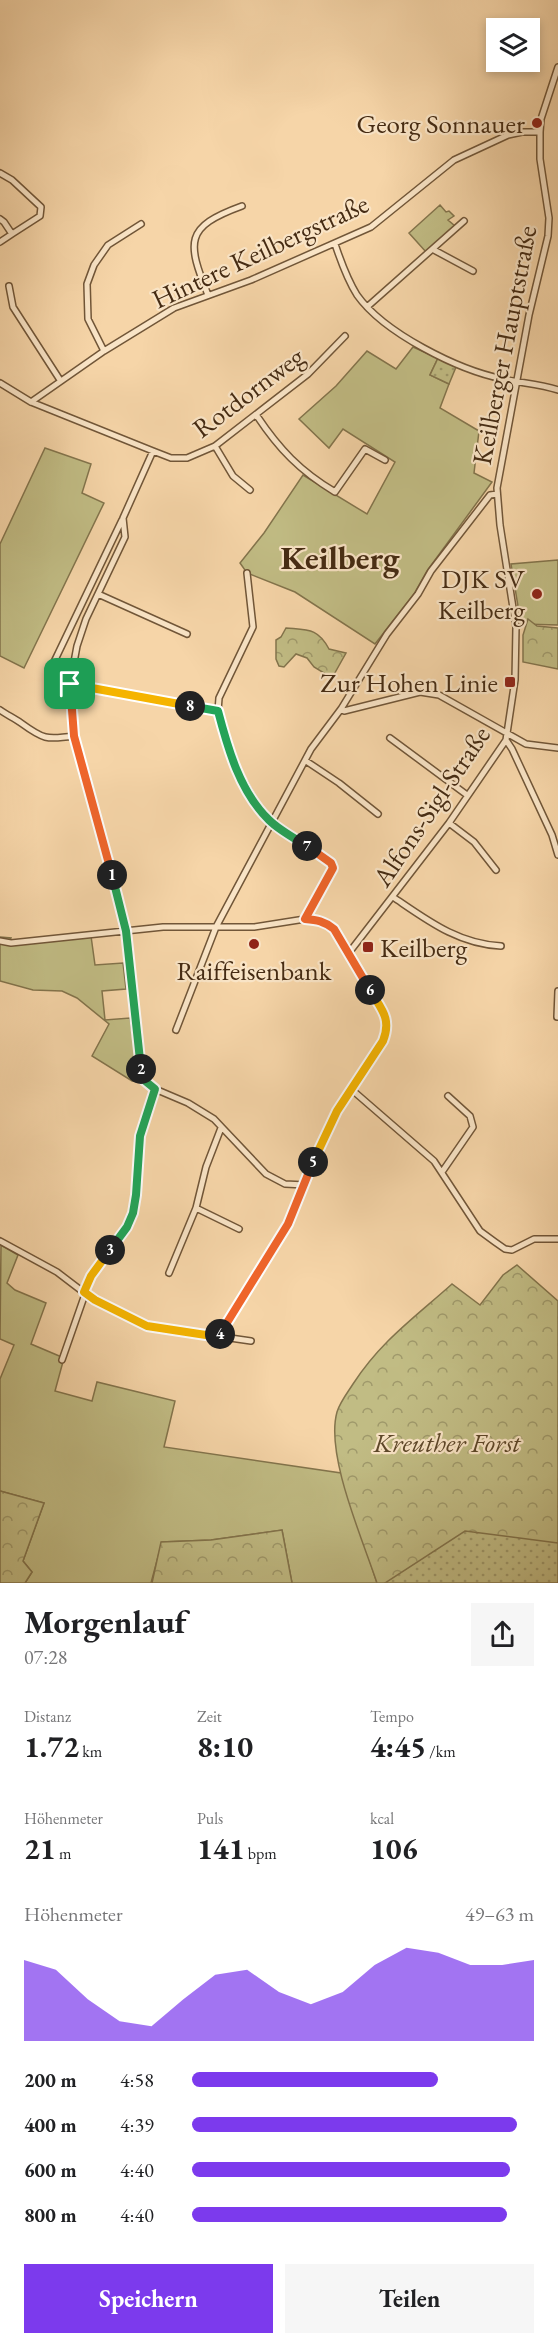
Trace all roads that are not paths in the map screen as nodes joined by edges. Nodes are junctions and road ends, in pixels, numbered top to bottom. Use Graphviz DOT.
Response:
graph roads {
  1 [pos="558,68"];
  2 [pos="540,132"];
  3 [pos="0,173"];
  4 [pos="242,206"];
  5 [pos="0,219"];
  6 [pos="464,221"];
  7 [pos="141,224"];
  8 [pos="12,234"];
  9 [pos="0,242"];
  10 [pos="335,244"];
  11 [pos="434,250"];
  12 [pos="474,271"];
  13 [pos="9,286"];
  14 [pos="208,295"];
  15 [pos="367,307"];
  16 [pos="345,336"];
  17 [pos="104,351"];
  18 [pos="60,380"];
  19 [pos="518,381"];
  20 [pos="0,383"];
  21 [pos="558,390"];
  22 [pos="31,402"];
  23 [pos="256,416"];
  24 [pos="215,446"];
  25 [pos="153,451"];
  26 [pos="385,460"];
  27 [pos="250,490"];
  28 [pos="497,491"];
  29 [pos="123,518"];
  30 [pos="247,573"];
  31 [pos="98,594"];
  32 [pos="187,634"];
  33 [pos="53,664"];
  34 [pos="70,684"];
  35 [pos="341,709"];
  36 [pos="0,710"];
  37 [pos="218,711"];
  38 [pos="506,732"];
  39 [pos="74,736"];
  40 [pos="390,738"];
  41 [pos="506,740"];
  42 [pos="558,748"];
  43 [pos="306,761"];
  44 [pos="467,795"];
  45 [pos="378,813"];
  46 [pos="271,822"];
  47 [pos="449,823"];
  48 [pos="558,855"];
  49 [pos="496,870"];
  50 [pos="393,897"];
  51 [pos="305,919"];
  52 [pos="216,927"];
  53 [pos="126,931"];
  54 [pos="0,941"];
  55 [pos="501,946"];
  56 [pos="348,954"];
  57 [pos="558,991"];
  58 [pos="556,1017"];
  59 [pos="176,1030"];
  60 [pos="155,1089"];
  61 [pos="351,1089"];
  62 [pos="448,1096"];
  63 [pos="221,1128"];
  64 [pos="442,1172"];
  65 [pos="305,1185"];
  66 [pos="196,1208"];
  67 [pos="239,1229"];
  68 [pos="558,1239"];
  69 [pos="0,1241"];
  70 [pos="169,1273"];
  71 [pos="84,1292"];
  72 [pos="219,1337"];
  73 [pos="251,1341"];
  74 [pos="62,1360"];
  1 -- 2 [label="street, Keilberger Hauptstraße"];
  2 -- 10 [label="street, Hintere Keilbergstraße"];
  2 -- 19 [label="street, Keilberger Hauptstraße"];
  3 -- 8 [label="street"];
  4 -- 14 [label="street"];
  5 -- 8 [label="street"];
  6 -- 11 [label="street"];
  7 -- 17 [label="street"];
  8 -- 9 [label="street"];
  10 -- 14 [label="street, Hintere Keilbergstraße"];
  10 -- 15 [label="street"];
  11 -- 12 [label="street"];
  11 -- 15 [label="street"];
  13 -- 18 [label="street"];
  14 -- 17 [label="street, Hintere Keilbergstraße"];
  15 -- 19 [label="street"];
  16 -- 23 [label="street, Rotdornweg"];
  17 -- 18 [label="street, Hintere Keilbergstraße"];
  18 -- 22 [label="street, Hintere Keilbergstraße"];
  19 -- 21 [label="street"];
  19 -- 28 [label="street, Keilberger Hauptstraße"];
  20 -- 22 [label="street"];
  22 -- 25 [label="street, Rotdornweg"];
  23 -- 24 [label="street, Rotdornweg"];
  23 -- 26 [label="street"];
  24 -- 25 [label="street, Rotdornweg"];
  24 -- 27 [label="street"];
  25 -- 29 [label="street"];
  28 -- 35 [label="street, Keilberger Hauptstraße"];
  28 -- 38 [label="street, Alfons-Sigl-Straße"];
  29 -- 31 [label="street"];
  29 -- 33 [label="street"];
  30 -- 37 [label="street"];
  31 -- 32 [label="street"];
  31 -- 34 [label="street"];
  34 -- 37 [label="street"];
  34 -- 39 [label="street"];
  35 -- 38 [label="street"];
  35 -- 43 [label="street, Keilberger Hauptstraße"];
  36 -- 39 [label="street"];
  37 -- 46 [label="street"];
  38 -- 41 [label="street, Alfons-Sigl-Straße"];
  38 -- 42 [label="street"];
  39 -- 53 [label="street"];
  40 -- 44 [label="street"];
  41 -- 44 [label="street, Alfons-Sigl-Straße"];
  41 -- 48 [label="street"];
  43 -- 45 [label="street"];
  43 -- 46 [label="street, Keilberger Hauptstraße"];
  44 -- 47 [label="street, Alfons-Sigl-Straße"];
  46 -- 51 [label="street"];
  46 -- 52 [label="street, Keilberger Hauptstraße"];
  47 -- 49 [label="street"];
  47 -- 50 [label="street, Alfons-Sigl-Straße"];
  50 -- 55 [label="street"];
  50 -- 56 [label="street, Alfons-Sigl-Straße"];
  51 -- 52 [label="street"];
  51 -- 56 [label="street"];
  52 -- 53 [label="street"];
  52 -- 59 [label="street, Keilberger Hauptstraße"];
  53 -- 54 [label="street"];
  53 -- 60 [label="street"];
  56 -- 61 [label="street"];
  57 -- 58 [label="street"];
  60 -- 63 [label="street"];
  60 -- 71 [label="street"];
  61 -- 64 [label="street"];
  61 -- 65 [label="street"];
  62 -- 64 [label="street"];
  63 -- 65 [label="street"];
  63 -- 66 [label="street"];
  64 -- 68 [label="street"];
  65 -- 72 [label="street"];
  66 -- 67 [label="street"];
  66 -- 70 [label="street"];
  69 -- 71 [label="street"];
  71 -- 72 [label="street"];
  71 -- 74 [label="street"];
  72 -- 73 [label="street"];
}
